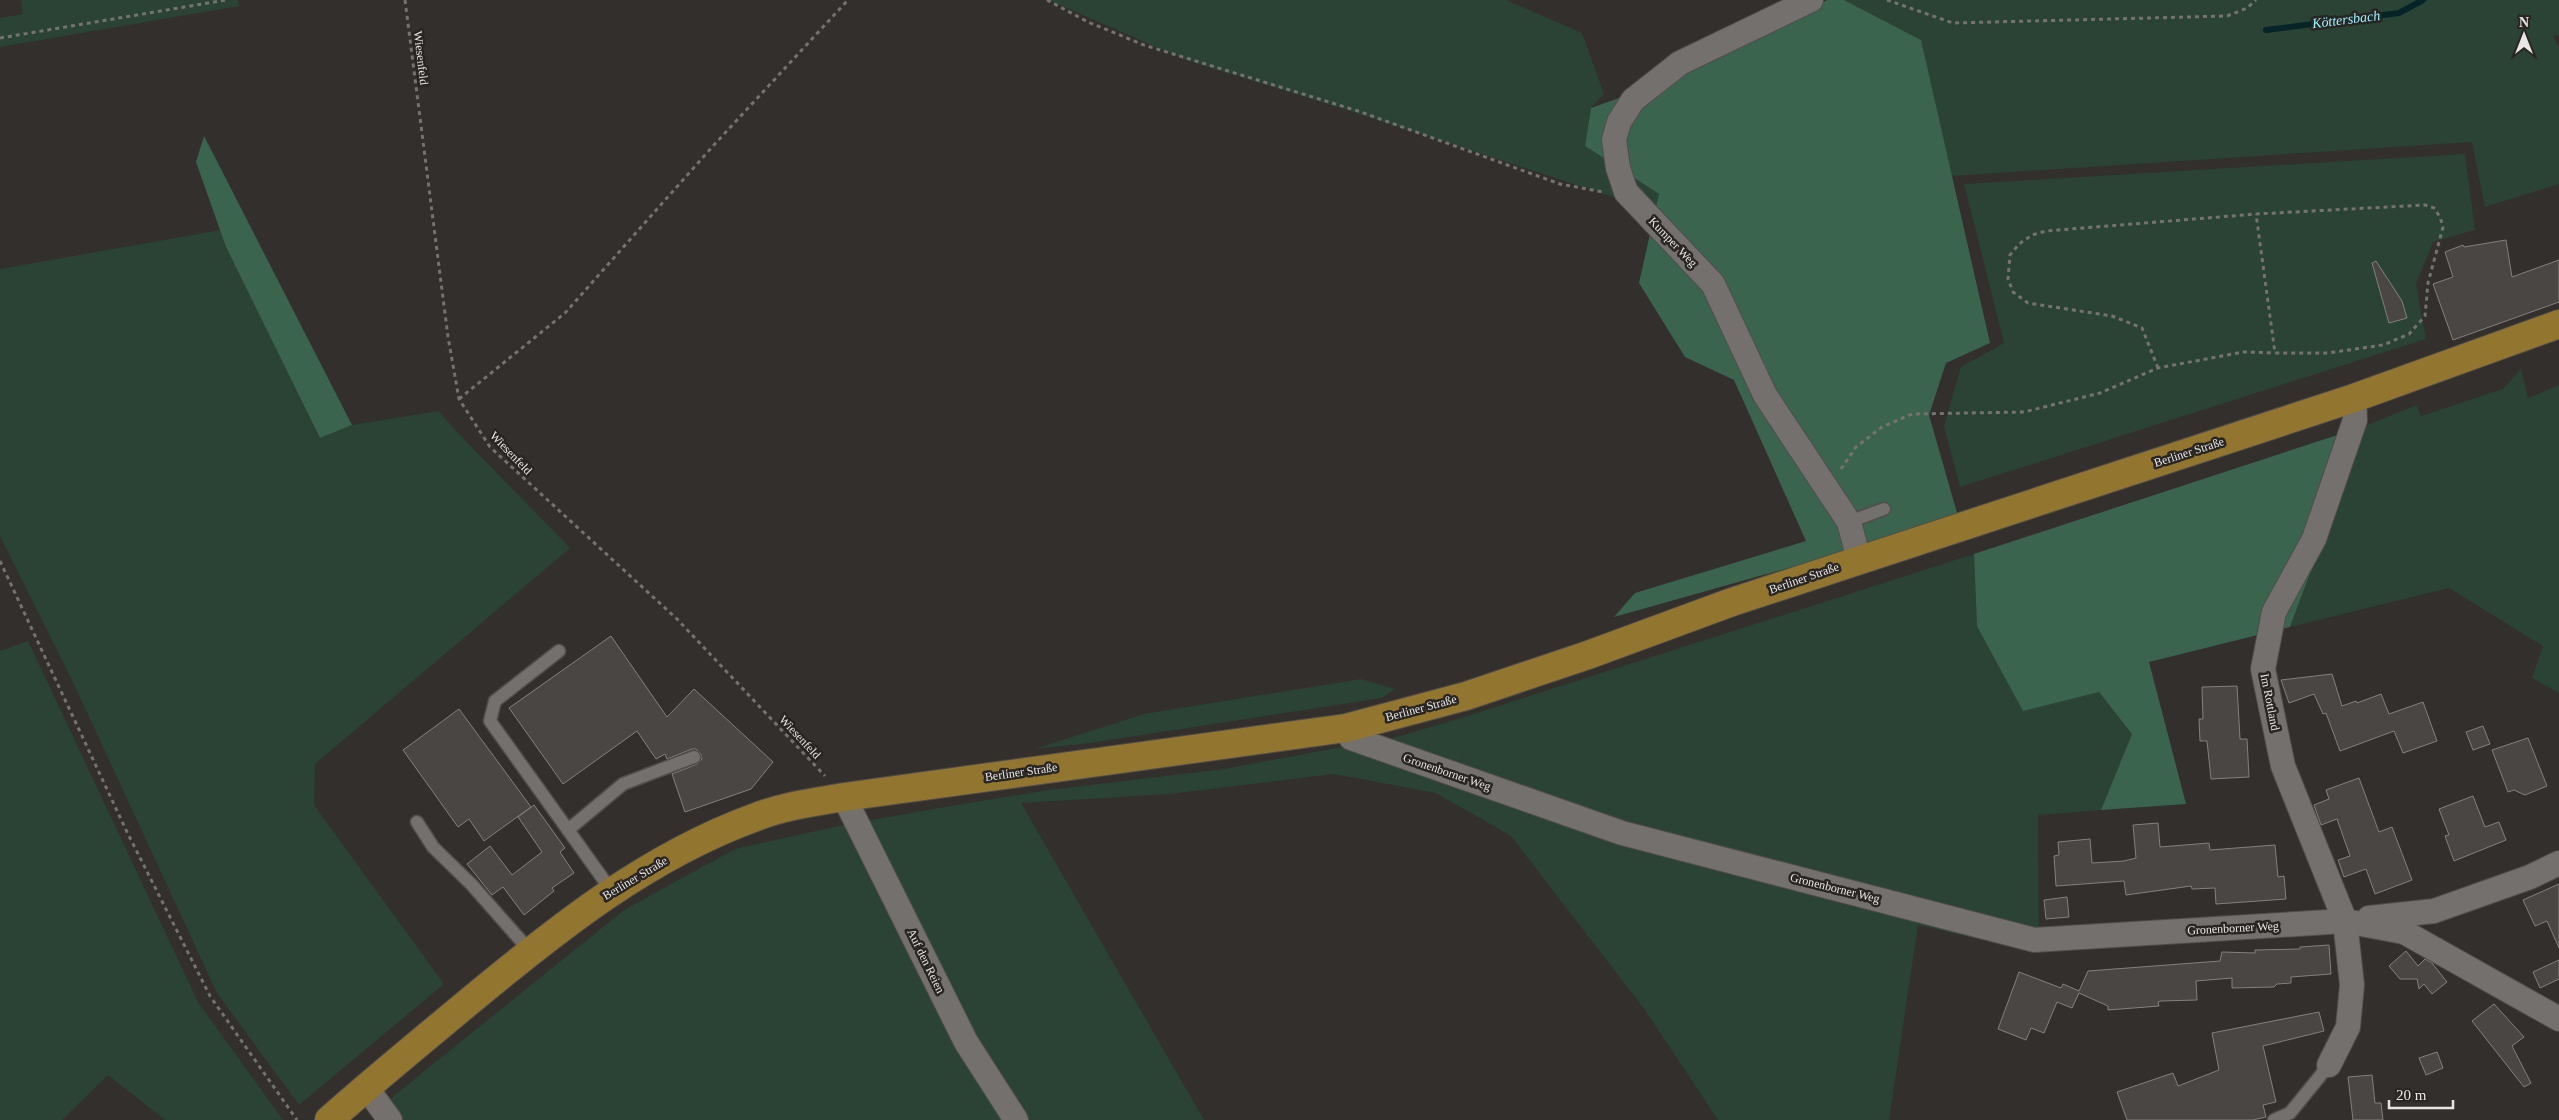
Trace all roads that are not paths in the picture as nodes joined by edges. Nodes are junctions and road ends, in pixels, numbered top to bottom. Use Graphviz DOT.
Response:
graph roads {
  1 [pos="1811,0"];
  2 [pos="2559,324"];
  3 [pos="2354,398"];
  4 [pos="1884,508"];
  5 [pos="1849,522"];
  6 [pos="1859,560"];
  7 [pos="558,651"];
  8 [pos="1346,728"];
  9 [pos="694,757"];
  10 [pos="844,797"];
  11 [pos="417,822"];
  12 [pos="568,830"];
  13 [pos="2559,863"];
  14 [pos="611,890"];
  15 [pos="2345,921"];
  16 [pos="530,951"];
  17 [pos="2559,1019"];
  18 [pos="2329,1065"];
  19 [pos="366,1087"];
  20 [pos="329,1120"];
  21 [pos="390,1120"];
  22 [pos="1016,1120"];
  23 [pos="2274,1120"];
  1 -- 5 [label="street, Kumper Weg"];
  2 -- 3 [label="main road, Berliner Straße"];
  3 -- 6 [label="main road, Berliner Straße"];
  3 -- 15 [label="street, Im Rottland"];
  4 -- 5 [label="lane"];
  5 -- 6 [label="street, Kumper Weg"];
  6 -- 8 [label="main road, Berliner Straße"];
  7 -- 12 [label="lane"];
  8 -- 10 [label="main road, Berliner Straße"];
  8 -- 15 [label="street, Gronenborner Weg"];
  9 -- 12 [label="lane"];
  10 -- 14 [label="main road, Berliner Straße"];
  10 -- 22 [label="street, Auf den Reien"];
  11 -- 16 [label="lane"];
  12 -- 14 [label="lane"];
  13 -- 15 [label="street, Gronenborner Weg"];
  14 -- 16 [label="main road, Berliner Straße"];
  15 -- 17 [label="street, Gronenborner Weg"];
  15 -- 18 [label="street"];
  16 -- 19 [label="main road, Berliner Straße"];
  18 -- 23 [label="lane"];
  19 -- 20 [label="main road, Berliner Straße"];
  19 -- 21 [label="street"];
}
